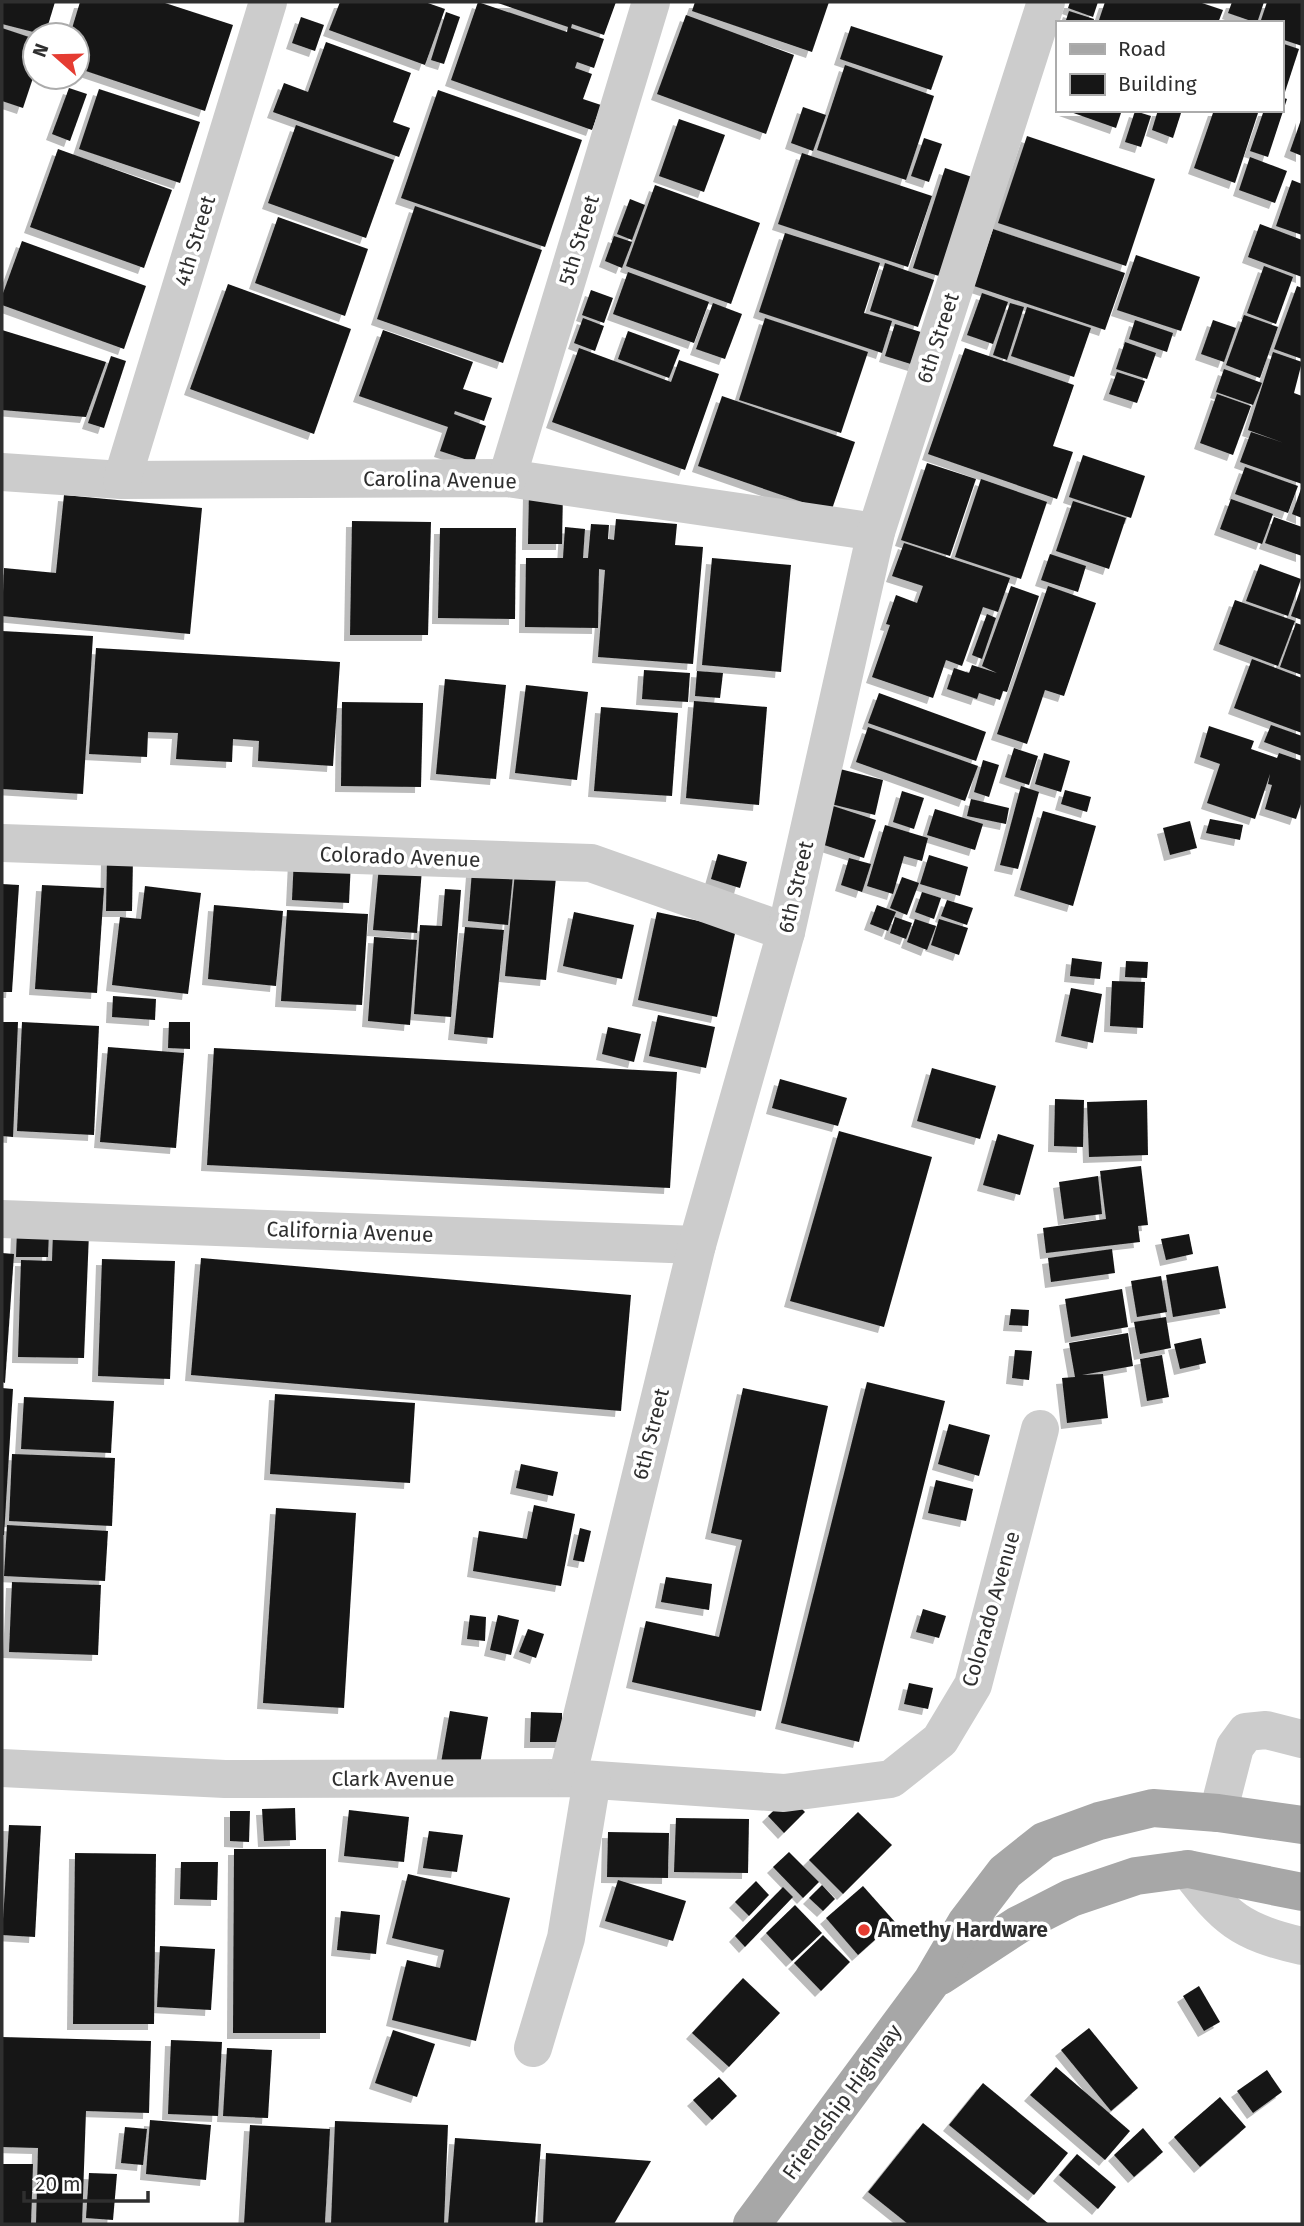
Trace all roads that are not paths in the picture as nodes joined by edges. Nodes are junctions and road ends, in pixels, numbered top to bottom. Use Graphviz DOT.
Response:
graph roads {
  1 [pos="268,2"];
  2 [pos="651,2"];
  3 [pos="1046,2"];
  4 [pos="2,472"];
  5 [pos="507,478"];
  6 [pos="122,480"];
  7 [pos="876,532"];
  8 [pos="2,843"];
  9 [pos="786,932"];
  10 [pos="2,1219"];
  11 [pos="697,1245"];
  12 [pos="1040,1429"];
  13 [pos="1302,1739"];
  14 [pos="2,1768"];
  15 [pos="580,1779"];
  16 [pos="784,1793"];
  17 [pos="1218,1813"];
  18 [pos="1287,1822"];
  19 [pos="1188,1869"];
  20 [pos="1288,1889"];
  21 [pos="1302,1946"];
  22 [pos="932,1981"];
  23 [pos="533,2048"];
  24 [pos="752,2224"];
  1 -- 6 [label="street, 4th Street"];
  2 -- 5 [label="street, 5th Street"];
  3 -- 7 [label="street, 6th Street"];
  4 -- 6 [label="street, Carolina Avenue"];
  5 -- 6 [label="street, Carolina Avenue"];
  5 -- 7 [label="street, Carolina Avenue"];
  7 -- 9 [label="street, 6th Street"];
  8 -- 9 [label="street, Colorado Avenue"];
  9 -- 11 [label="street, 6th Street"];
  10 -- 11 [label="street, California Avenue"];
  11 -- 15 [label="street, 6th Street"];
  12 -- 16 [label="street, Colorado Avenue"];
  13 -- 17 [label="street"];
  14 -- 15 [label="street, Clark Avenue"];
  15 -- 16 [label="street, Clark Avenue"];
  15 -- 23 [label="street, 6th Street"];
  17 -- 18 [label="main road, Friendship Highway"];
  17 -- 22 [label="main road, Friendship Highway"];
  19 -- 20 [label="main road, Friendship Highway"];
  19 -- 21 [label="street"];
  19 -- 22 [label="main road, Friendship Highway"];
  22 -- 24 [label="main road, Friendship Highway"];
}
